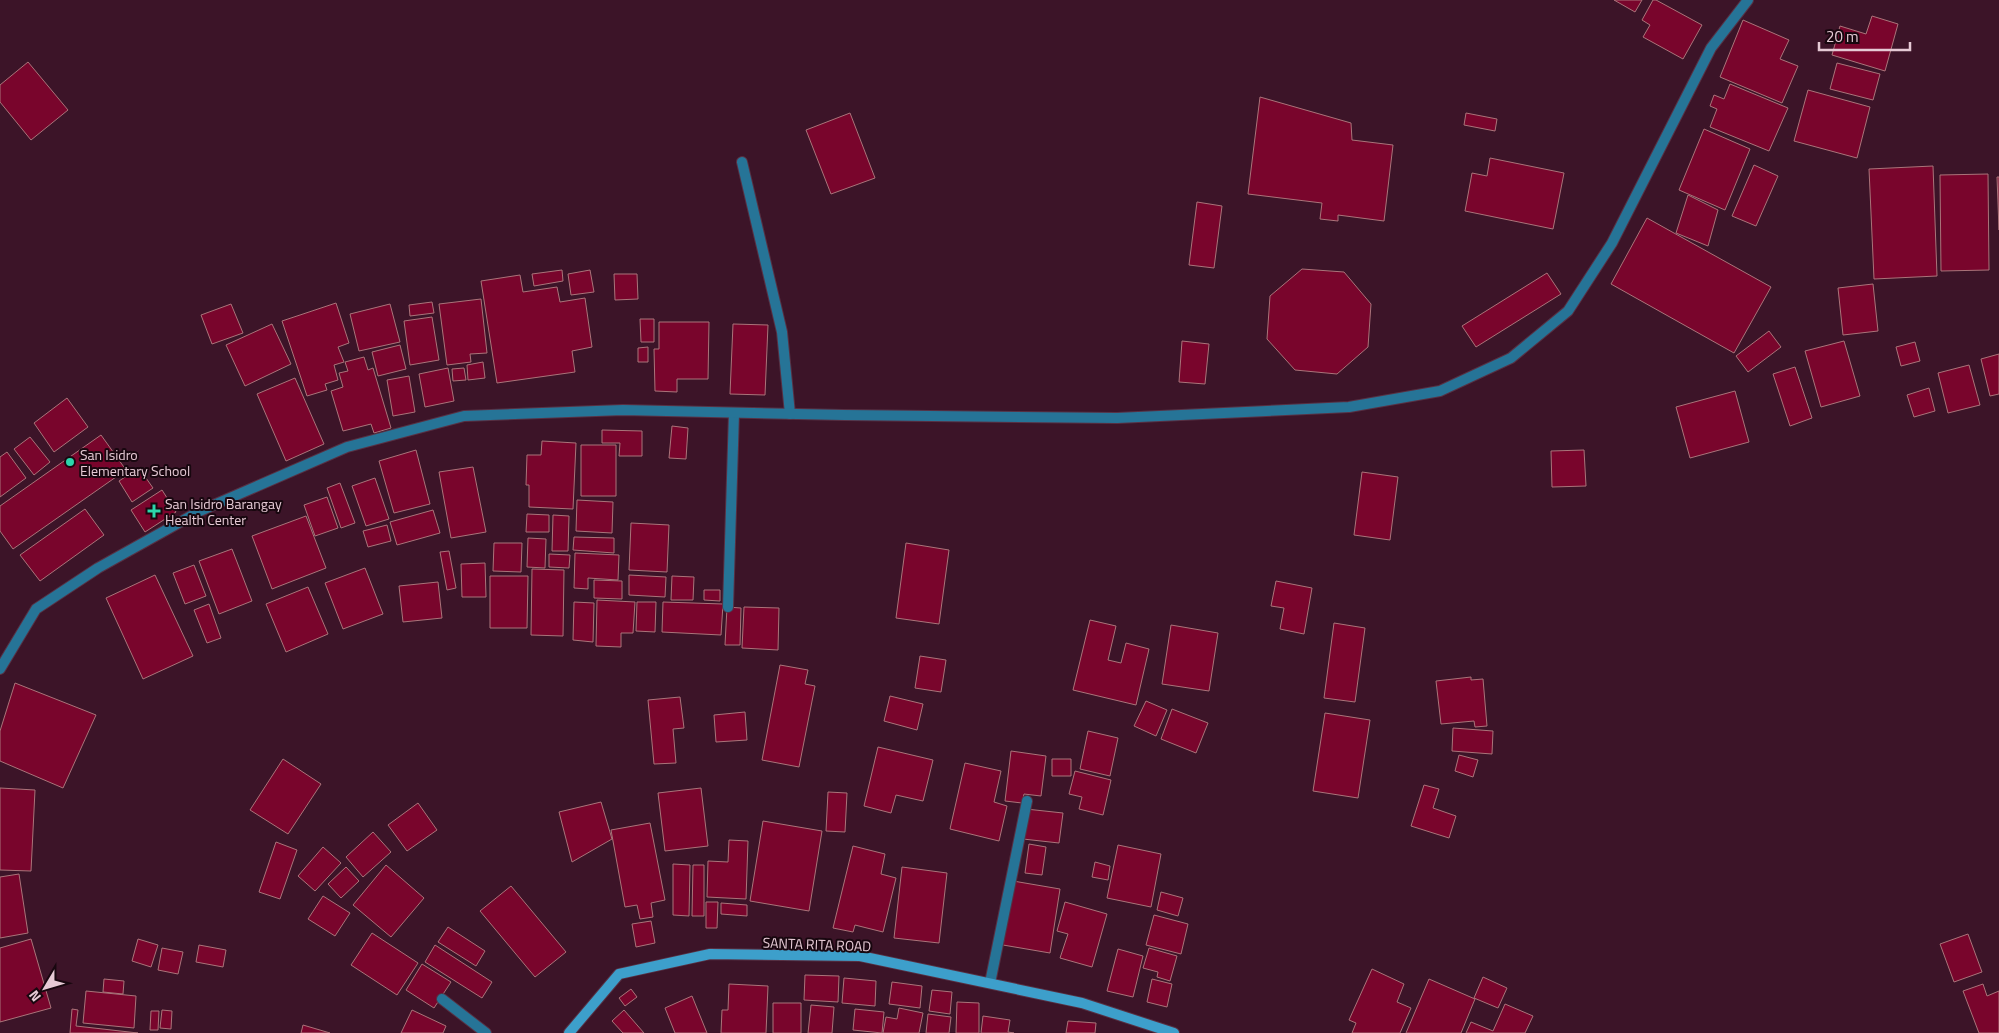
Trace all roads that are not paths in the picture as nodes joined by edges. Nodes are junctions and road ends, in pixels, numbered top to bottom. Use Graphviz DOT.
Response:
graph roads {
  1 [pos="1748,0"];
  2 [pos="742,162"];
  3 [pos="734,413"];
  4 [pos="790,414"];
  5 [pos="728,607"];
  6 [pos="0,669"];
  7 [pos="1026,801"];
  8 [pos="990,983"];
  9 [pos="442,999"];
  10 [pos="486,1033"];
  11 [pos="569,1033"];
  12 [pos="1174,1033"];
  1 -- 4 [label="street"];
  2 -- 4 [label="street"];
  3 -- 4 [label="street"];
  3 -- 5 [label="street"];
  3 -- 6 [label="street"];
  7 -- 8 [label="street"];
  8 -- 11 [label="street, SANTA RITA ROAD"];
  8 -- 12 [label="street, SANTA RITA ROAD"];
  9 -- 10 [label="street"];
}
